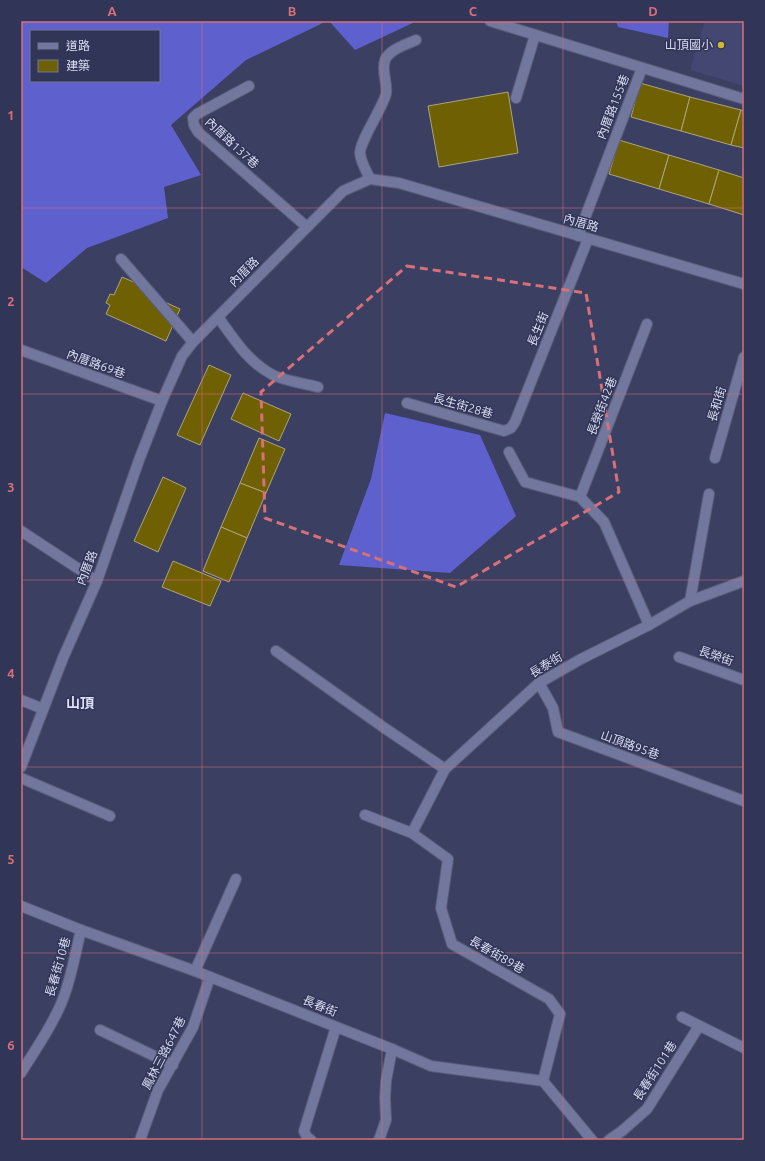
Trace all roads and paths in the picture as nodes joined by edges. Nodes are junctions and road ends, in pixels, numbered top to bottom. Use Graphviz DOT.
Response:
graph roads {
  1 [pos="490,21"];
  2 [pos="535,35"];
  3 [pos="416,40"];
  4 [pos="642,68"];
  5 [pos="249,86"];
  6 [pos="516,98"];
  7 [pos="744,99"];
  8 [pos="370,179"];
  9 [pos="307,227"];
  10 [pos="578,236"];
  11 [pos="588,239"];
  12 [pos="121,259"];
  13 [pos="744,284"];
  14 [pos="218,317"];
  15 [pos="647,324"];
  16 [pos="193,342"];
  17 [pos="21,350"];
  18 [pos="744,357"];
  19 [pos="318,387"];
  20 [pos="162,402"];
  21 [pos="407,403"];
  22 [pos="511,428"];
  23 [pos="509,452"];
  24 [pos="714,458"];
  25 [pos="709,494"];
  26 [pos="580,498"];
  27 [pos="21,531"];
  28 [pos="97,581"];
  29 [pos="744,581"];
  30 [pos="690,601"];
  31 [pos="649,625"];
  32 [pos="276,651"];
  33 [pos="679,657"];
  34 [pos="744,680"];
  35 [pos="539,683"];
  36 [pos="21,700"];
  37 [pos="43,709"];
  38 [pos="21,767"];
  39 [pos="445,769"];
  40 [pos="21,778"];
  41 [pos="744,801"];
  42 [pos="365,815"];
  43 [pos="110,816"];
  44 [pos="412,833"];
  45 [pos="236,879"];
  46 [pos="21,906"];
  47 [pos="81,930"];
  48 [pos="195,971"];
  49 [pos="210,977"];
  50 [pos="682,1017"];
  51 [pos="336,1026"];
  52 [pos="699,1026"];
  53 [pos="100,1030"];
  54 [pos="744,1048"];
  55 [pos="392,1049"];
  56 [pos="172,1064"];
  57 [pos="21,1073"];
  58 [pos="542,1081"];
  59 [pos="309,1138"];
  60 [pos="140,1140"];
  61 [pos="379,1140"];
  62 [pos="592,1140"];
  63 [pos="609,1140"];
  1 -- 2 [label="street, 內厝路155巷"];
  2 -- 4 [label="street, 內厝路155巷"];
  2 -- 6 [label="street"];
  3 -- 8 [label="street"];
  4 -- 7 [label="street"];
  4 -- 10 [label="street, 內厝路155巷"];
  5 -- 9 [label="street, 內厝路137巷"];
  8 -- 9 [label="street, 內厝路"];
  8 -- 10 [label="street, 內厝路"];
  9 -- 14 [label="street, 內厝路"];
  10 -- 11 [label="street, 內厝路"];
  11 -- 13 [label="street, 內厝路"];
  11 -- 22 [label="street, 長生街"];
  12 -- 16 [label="street"];
  14 -- 16 [label="street, 內厝路"];
  14 -- 19 [label="street"];
  15 -- 26 [label="street, 長榮街42巷"];
  16 -- 20 [label="street, 內厝路"];
  17 -- 20 [label="street, 內厝路69巷"];
  18 -- 24 [label="street, 長和街"];
  20 -- 28 [label="street, 內厝路"];
  21 -- 22 [label="street, 長生街28巷"];
  23 -- 26 [label="street"];
  25 -- 30 [label="street"];
  26 -- 31 [label="street"];
  27 -- 28 [label="street"];
  28 -- 37 [label="street, 內厝路"];
  29 -- 30 [label="street, 長泰街"];
  30 -- 31 [label="street, 長泰街"];
  31 -- 35 [label="street, 長泰街"];
  32 -- 39 [label="street"];
  33 -- 34 [label="street, 長榮街"];
  35 -- 39 [label="street, 長泰街"];
  35 -- 41 [label="street, 山頂路95巷"];
  36 -- 37 [label="street"];
  37 -- 38 [label="street, 內厝路"];
  39 -- 44 [label="street, 長泰街"];
  40 -- 43 [label="street"];
  42 -- 44 [label="street, 長春街89巷"];
  44 -- 58 [label="street, 長春街89巷"];
  45 -- 48 [label="street"];
  46 -- 47 [label="street, 長春街"];
  47 -- 48 [label="street, 長春街"];
  47 -- 57 [label="street, 長春街10巷"];
  48 -- 49 [label="street, 長春街"];
  49 -- 51 [label="street, 長春街"];
  49 -- 56 [label="street, 鳳林三路647巷"];
  50 -- 52 [label="street"];
  51 -- 55 [label="street, 長春街"];
  51 -- 59 [label="street"];
  52 -- 54 [label="street"];
  52 -- 63 [label="street, 長春街101巷"];
  53 -- 56 [label="street"];
  55 -- 58 [label="street, 長春街"];
  55 -- 61 [label="street"];
  56 -- 60 [label="street, 鳳林三路647巷"];
  58 -- 62 [label="street"];
}
